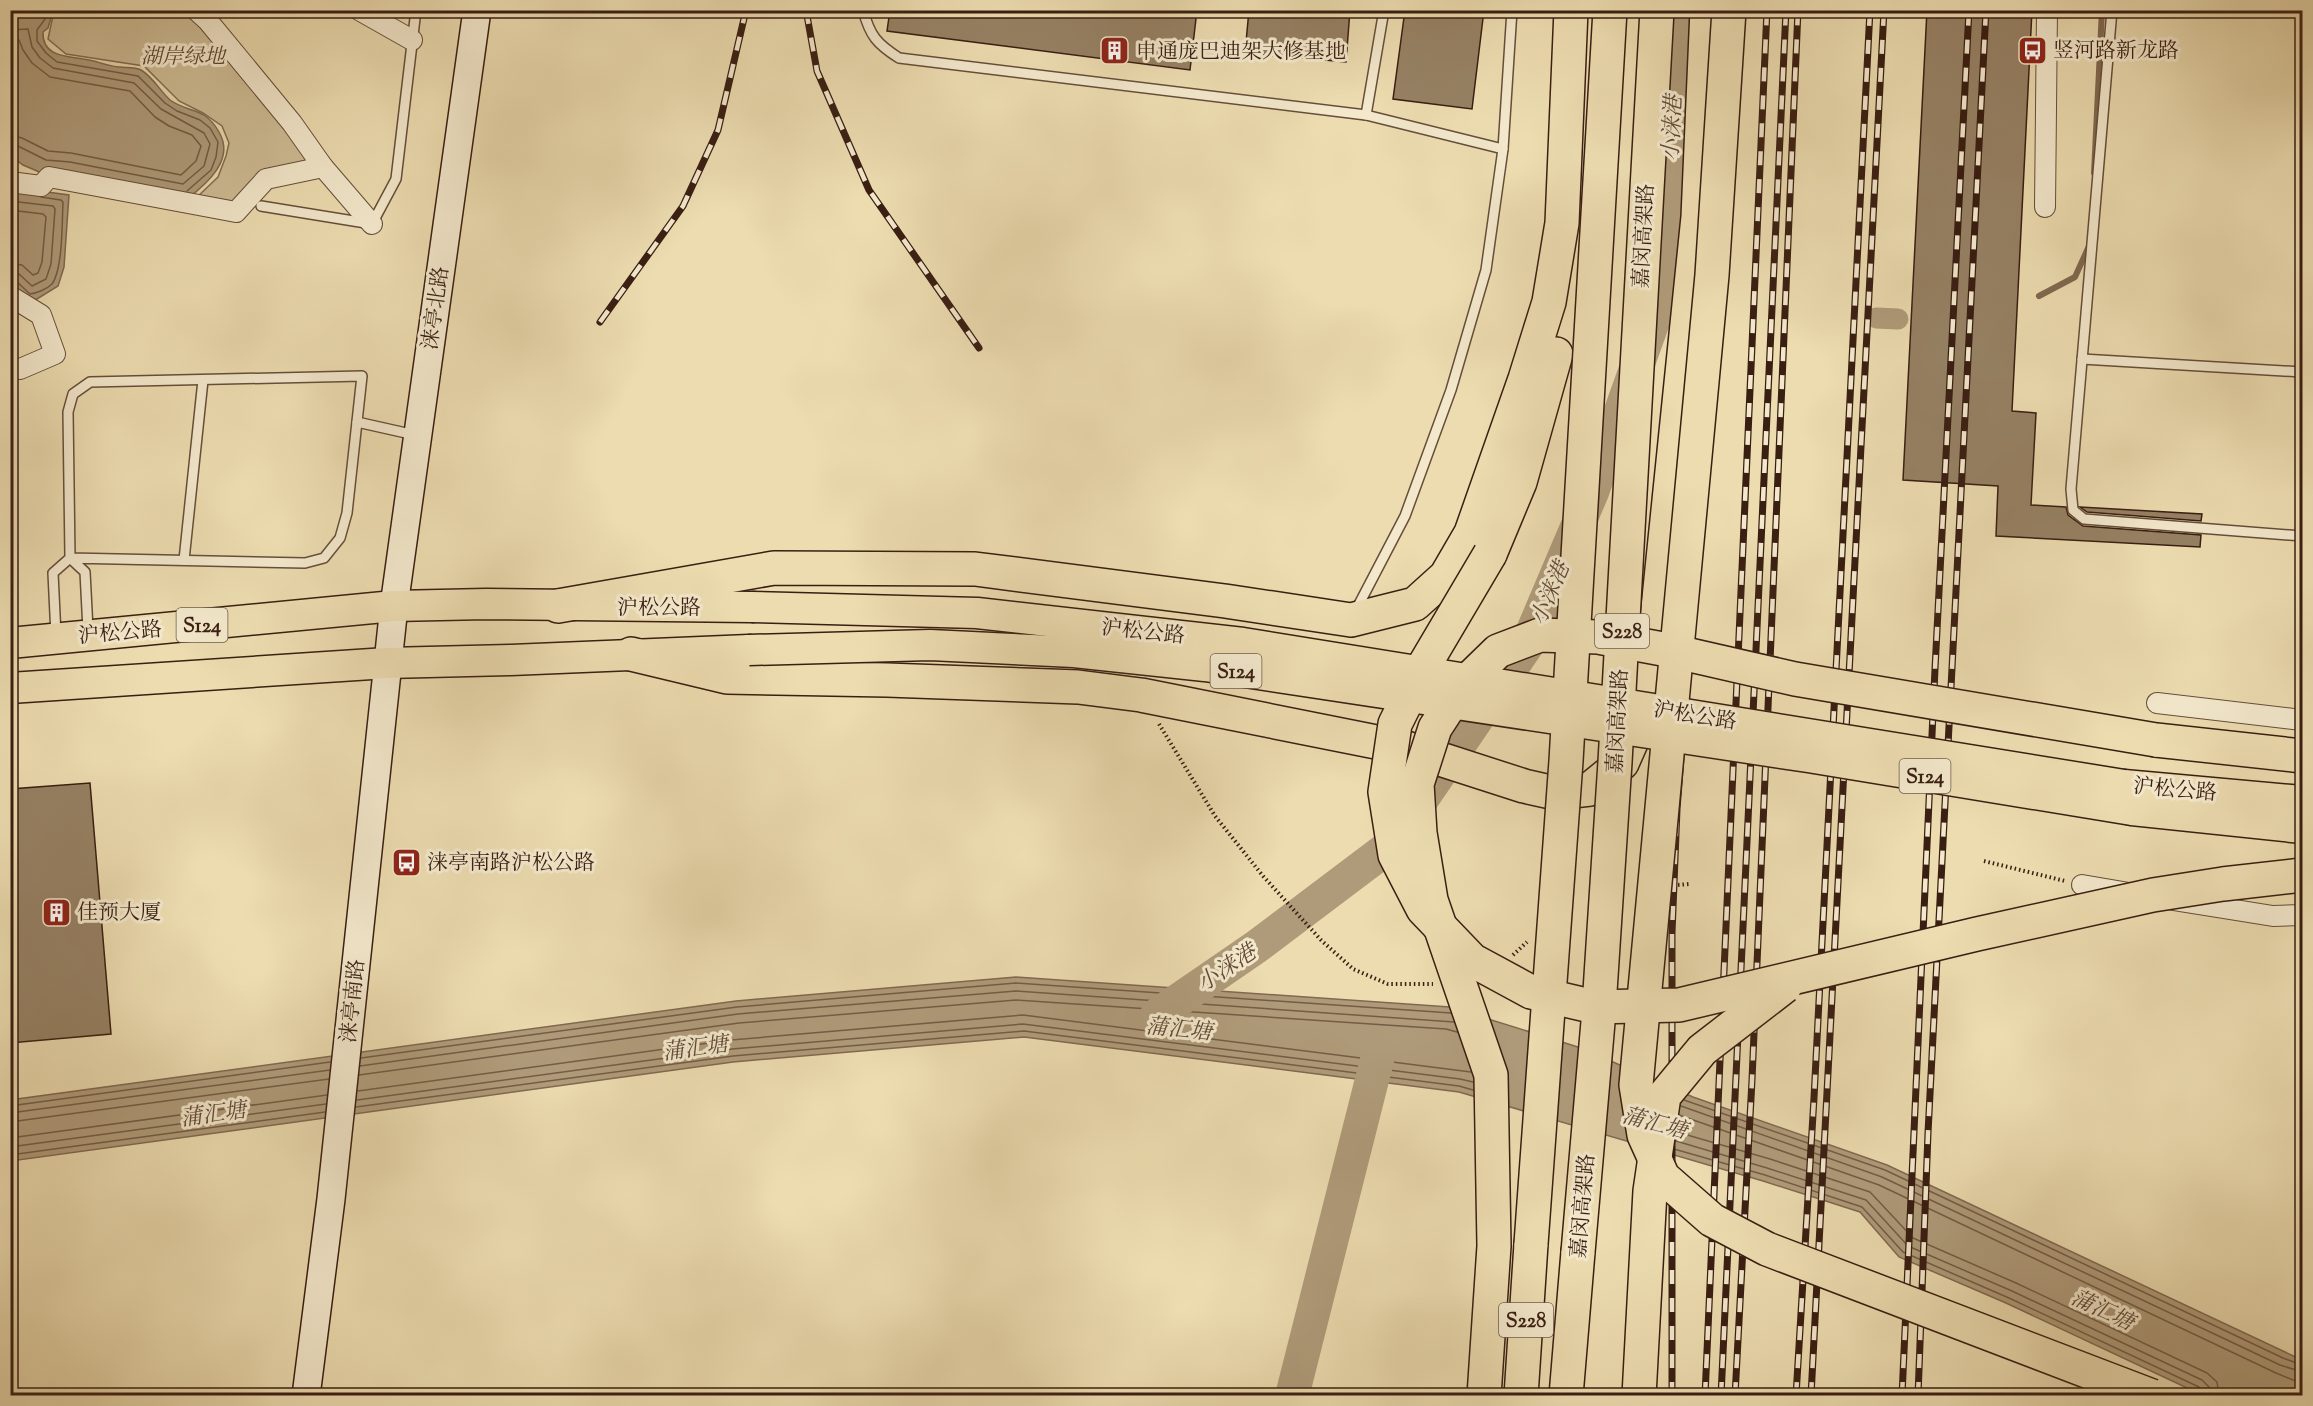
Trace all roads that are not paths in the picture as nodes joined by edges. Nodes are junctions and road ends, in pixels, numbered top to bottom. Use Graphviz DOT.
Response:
graph roads {
  1 [pos="196,10"];
  2 [pos="359,10"];
  3 [pos="416,10"];
  4 [pos="477,10"];
  5 [pos="863,10"];
  6 [pos="1384,10"];
  7 [pos="1512,10"];
  8 [pos="1571,10"];
  9 [pos="1593,10"];
  10 [pos="1610,10"];
  11 [pos="1657,10"];
  12 [pos="1707,10"];
  13 [pos="1729,10"];
  14 [pos="2047,10"];
  15 [pos="2112,10"];
  16 [pos="412,40"];
  17 [pos="1366,115"];
  18 [pos="1503,149"];
  19 [pos="323,167"];
  20 [pos="10,182"];
  21 [pos="261,206"];
  22 [pos="2045,207"];
  23 [pos="372,224"];
  24 [pos="10,296"];
  25 [pos="2082,359"];
  26 [pos="10,369"];
  27 [pos="2302,372"];
  28 [pos="203,380"];
  29 [pos="357,422"];
  30 [pos="417,435"];
  31 [pos="2302,536"];
  32 [pos="70,558"];
  33 [pos="184,560"];
  34 [pos="394,606"];
  35 [pos="558,606"];
  36 [pos="1351,620"];
  37 [pos="88,636"];
  38 [pos="56,638"];
  39 [pos="10,643"];
  40 [pos="631,654"];
  41 [pos="387,663"];
  42 [pos="10,688"];
  43 [pos="2157,702"];
  44 [pos="2302,720"];
  45 [pos="2302,756"];
  46 [pos="2302,801"];
  47 [pos="2302,828"];
  48 [pos="2302,875"];
  49 [pos="2082,885"];
  50 [pos="2302,915"];
  51 [pos="1793,979"];
  52 [pos="306,1395"];
  53 [pos="1484,1395"];
  54 [pos="1521,1395"];
  55 [pos="1566,1395"];
  56 [pos="1639,1395"];
  57 [pos="2152,1395"];
  1 -- 19 [label="street"];
  2 -- 16 [label="street"];
  3 -- 16 [label="lane"];
  4 -- 30 [label="street, 涞亭北路"];
  5 -- 17 [label="lane"];
  6 -- 17 [label="lane"];
  7 -- 18 [label="lane"];
  8 -- 36 [label="highway"];
  9 -- 51 [label="highway, bridge"];
  10 -- 54 [label="highway, S228, bridge"];
  11 -- 55 [label="highway, 嘉闵高架路 / S228, bridge"];
  12 -- 40 [label="highway"];
  13 -- 57 [label="highway, bridge"];
  14 -- 22 [label="street"];
  15 -- 25 [label="lane"];
  16 -- 23 [label="lane"];
  17 -- 18 [label="lane"];
  18 -- 36 [label="lane"];
  19 -- 20 [label="street"];
  19 -- 23 [label="street"];
  21 -- 23 [label="lane"];
  24 -- 26 [label="street"];
  25 -- 27 [label="lane"];
  25 -- 31 [label="lane"];
  28 -- 29 [label="lane"];
  28 -- 32 [label="lane"];
  28 -- 33 [label="lane"];
  29 -- 30 [label="lane"];
  29 -- 33 [label="lane"];
  30 -- 34 [label="street, 涞亭北路"];
  32 -- 33 [label="lane"];
  32 -- 37 [label="lane"];
  32 -- 38 [label="lane"];
  34 -- 35 [label="main road, 沪松公路 / S124"];
  34 -- 37 [label="main road, 沪松公路 / S124"];
  34 -- 41 [label="street, 涞亭南路"];
  35 -- 36 [label="highway"];
  35 -- 46 [label="main road, 沪松公路 / S124, bridge"];
  37 -- 38 [label="main road, 沪松公路 / S124"];
  38 -- 39 [label="main road, 沪松公路 / S124"];
  40 -- 41 [label="main road, 沪松公路 / S124"];
  40 -- 47 [label="main road, 沪松公路 / S124, bridge"];
  41 -- 42 [label="main road, 沪松公路 / S124"];
  41 -- 52 [label="street, 涞亭南路"];
  43 -- 44 [label="street"];
  45 -- 53 [label="highway, bridge"];
  48 -- 51 [label="highway, bridge"];
  49 -- 50 [label="street"];
  51 -- 56 [label="highway, bridge"];
}
